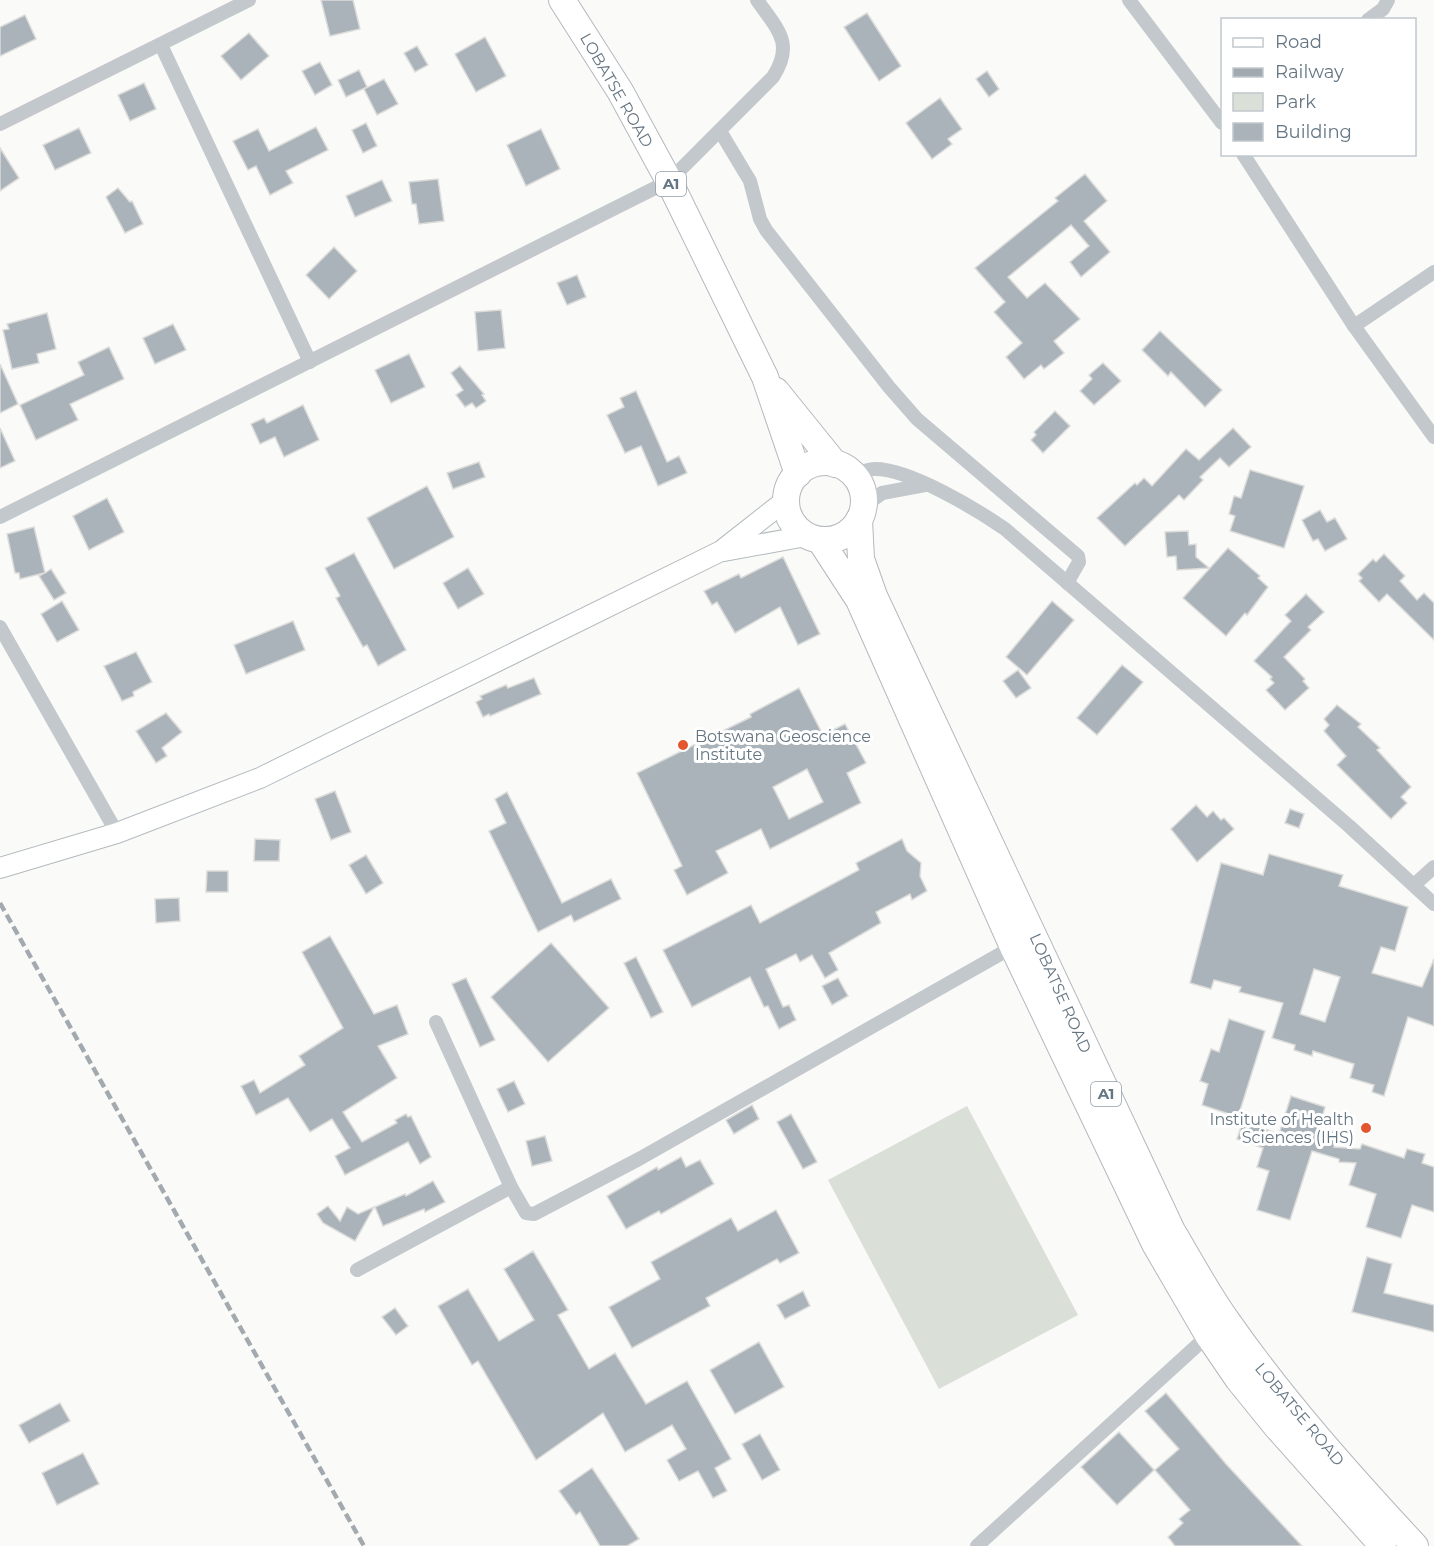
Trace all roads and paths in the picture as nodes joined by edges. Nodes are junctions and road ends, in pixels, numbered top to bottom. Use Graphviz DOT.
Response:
graph roads {
  1 [pos="249,0"];
  2 [pos="562,0"];
  3 [pos="757,0"];
  4 [pos="1129,0"];
  5 [pos="1389,0"];
  6 [pos="1371,18"];
  7 [pos="161,45"];
  8 [pos="1221,122"];
  9 [pos="0,124"];
  10 [pos="720,130"];
  11 [pos="1244,156"];
  12 [pos="669,181"];
  13 [pos="1434,272"];
  14 [pos="1354,326"];
  15 [pos="310,362"];
  16 [pos="765,377"];
  17 [pos="1434,437"];
  18 [pos="844,470"];
  19 [pos="798,474"];
  20 [pos="925,485"];
  21 [pos="786,500"];
  22 [pos="861,514"];
  23 [pos="0,517"];
  24 [pos="813,538"];
  25 [pos="721,551"];
  26 [pos="1067,583"];
  27 [pos="0,627"];
  28 [pos="117,832"];
  29 [pos="1434,867"];
  30 [pos="0,868"];
  31 [pos="1414,885"];
  32 [pos="1434,904"];
  33 [pos="1024,941"];
  34 [pos="436,1022"];
  35 [pos="511,1187"];
  36 [pos="357,1270"];
  37 [pos="1217,1328"];
  38 [pos="977,1546"];
  39 [pos="1383,1546"];
  40 [pos="1415,1546"];
  1 -- 7 [label="street"];
  2 -- 12 [label="highway, LOBATSE ROAD / A1"];
  3 -- 10 [label="street"];
  4 -- 8 [label="street"];
  5 -- 6 [label="street"];
  7 -- 9 [label="street"];
  7 -- 15 [label="street"];
  10 -- 12 [label="street"];
  10 -- 26 [label="street"];
  11 -- 14 [label="street"];
  12 -- 15 [label="street"];
  12 -- 16 [label="highway, LOBATSE ROAD / A1"];
  13 -- 14 [label="street"];
  14 -- 17 [label="street"];
  15 -- 23 [label="street"];
  16 -- 18 [label="highway, LOBATSE ROAD / A1"];
  16 -- 19 [label="highway, LOBATSE ROAD / A1"];
  18 -- 19 [label="highway"];
  18 -- 20 [label="street"];
  18 -- 22 [label="highway, LOBATSE ROAD / A1"];
  19 -- 21 [label="highway"];
  20 -- 22 [label="street"];
  20 -- 26 [label="street"];
  21 -- 24 [label="highway, LOBATSE ROAD / A1"];
  21 -- 25 [label="main road"];
  22 -- 24 [label="highway"];
  22 -- 33 [label="highway, LOBATSE ROAD / A1"];
  24 -- 25 [label="main road"];
  24 -- 33 [label="highway, LOBATSE ROAD / A1"];
  25 -- 28 [label="main road"];
  26 -- 31 [label="street"];
  27 -- 28 [label="street"];
  28 -- 30 [label="main road"];
  29 -- 31 [label="street"];
  31 -- 32 [label="street"];
  33 -- 35 [label="street"];
  33 -- 37 [label="highway, LOBATSE ROAD / A1"];
  34 -- 35 [label="street"];
  35 -- 36 [label="street"];
  37 -- 38 [label="street"];
  37 -- 39 [label="highway, LOBATSE ROAD / A1"];
  37 -- 40 [label="highway, LOBATSE ROAD / A1"];
}
